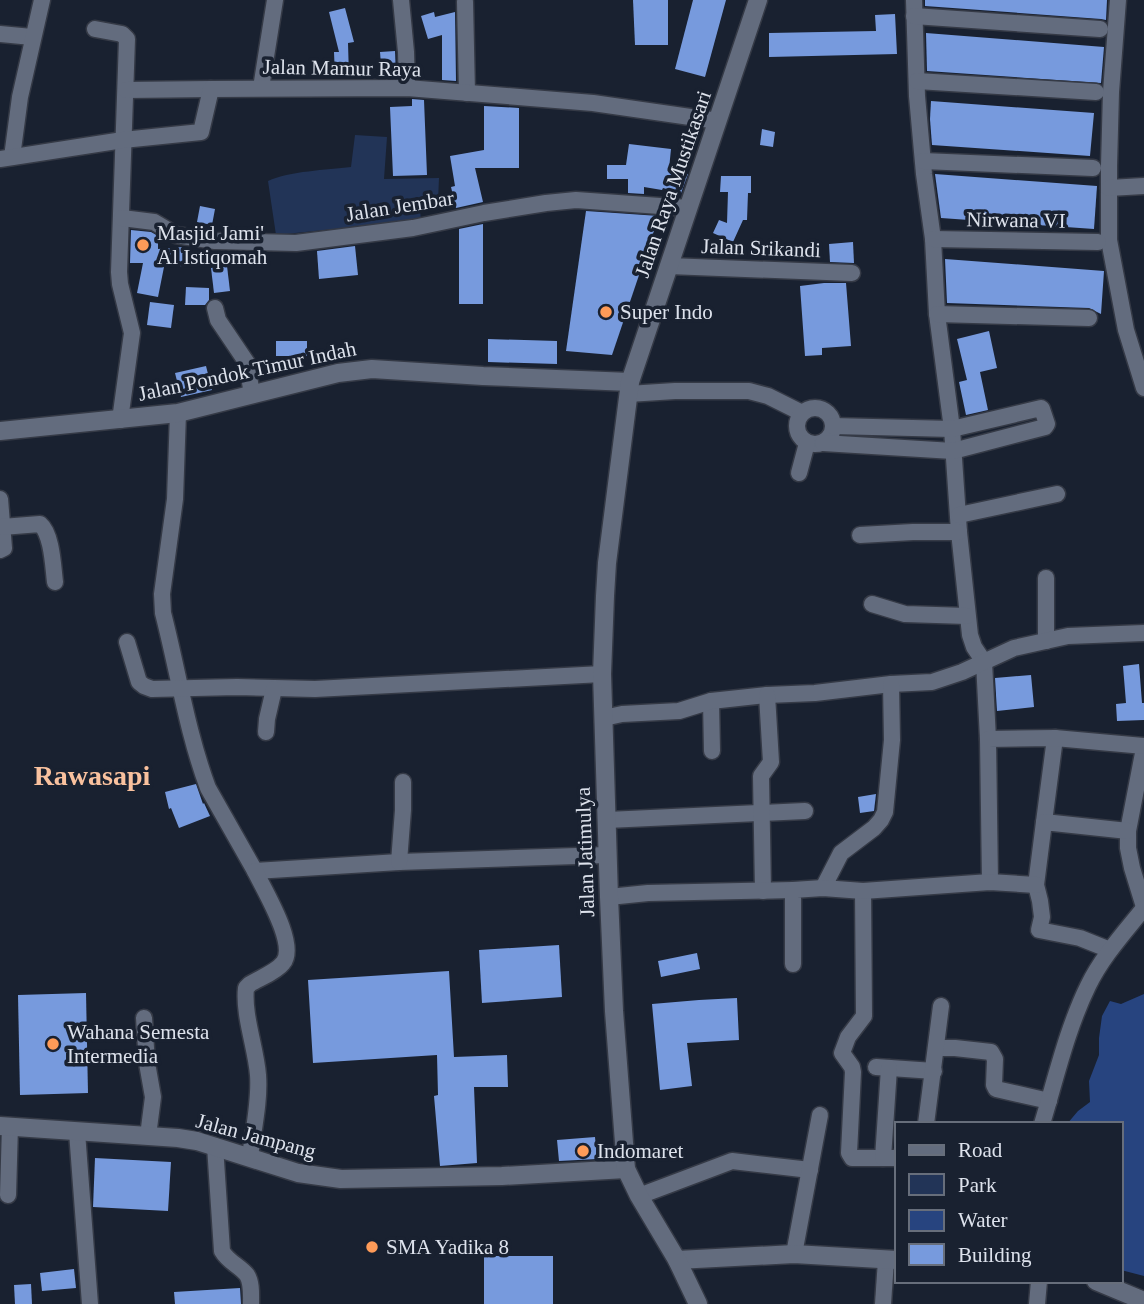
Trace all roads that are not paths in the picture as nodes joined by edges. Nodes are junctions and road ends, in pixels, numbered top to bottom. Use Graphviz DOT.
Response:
graph roads {
  1 [pos="42,0"];
  2 [pos="275,0"];
  3 [pos="401,0"];
  4 [pos="758,0"];
  5 [pos="1118,0"];
  6 [pos="466,2"];
  7 [pos="914,8"];
  8 [pos="1100,29"];
  9 [pos="95,30"];
  10 [pos="0,34"];
  11 [pos="32,37"];
  12 [pos="917,81"];
  13 [pos="261,88"];
  14 [pos="407,88"];
  15 [pos="211,89"];
  16 [pos="126,90"];
  17 [pos="1096,92"];
  18 [pos="467,93"];
  19 [pos="718,121"];
  20 [pos="123,140"];
  21 [pos="6,158"];
  22 [pos="923,161"];
  23 [pos="1093,168"];
  24 [pos="1144,186"];
  25 [pos="1109,188"];
  26 [pos="688,208"];
  27 [pos="122,218"];
  28 [pos="933,239"];
  29 [pos="1098,242"];
  30 [pos="669,266"];
  31 [pos="852,273"];
  32 [pos="215,308"];
  33 [pos="937,314"];
  34 [pos="1089,318"];
  35 [pos="1144,328"];
  36 [pos="1126,330"];
  37 [pos="629,388"];
  38 [pos="1144,388"];
  39 [pos="252,395"];
  40 [pos="178,413"];
  41 [pos="802,413"];
  42 [pos="120,420"];
  43 [pos="833,426"];
  44 [pos="952,429"];
  45 [pos="0,431"];
  46 [pos="815,443"];
  47 [pos="953,451"];
  48 [pos="799,473"];
  49 [pos="1057,494"];
  50 [pos="0,499"];
  51 [pos="958,515"];
  52 [pos="2,527"];
  53 [pos="959,532"];
  54 [pos="860,536"];
  55 [pos="0,550"];
  56 [pos="1046,578"];
  57 [pos="55,582"];
  58 [pos="872,604"];
  59 [pos="967,616"];
  60 [pos="1144,633"];
  61 [pos="1046,640"];
  62 [pos="127,642"];
  63 [pos="984,662"];
  64 [pos="602,674"];
  65 [pos="891,684"];
  66 [pos="181,688"];
  67 [pos="274,689"];
  68 [pos="767,695"];
  69 [pos="711,701"];
  70 [pos="604,718"];
  71 [pos="266,732"];
  72 [pos="1055,737"];
  73 [pos="988,739"];
  74 [pos="1144,747"];
  75 [pos="712,751"];
  76 [pos="402,782"];
  77 [pos="1140,786"];
  78 [pos="805,811"];
  79 [pos="761,813"];
  80 [pos="607,820"];
  81 [pos="1044,822"];
  82 [pos="1128,831"];
  83 [pos="607,855"];
  84 [pos="399,862"];
  85 [pos="255,872"];
  86 [pos="990,882"];
  87 [pos="1036,885"];
  88 [pos="823,888"];
  89 [pos="793,890"];
  90 [pos="763,891"];
  91 [pos="863,891"];
  92 [pos="609,897"];
  93 [pos="1144,908"];
  94 [pos="1110,950"];
  95 [pos="793,964"];
  96 [pos="941,1006"];
  97 [pos="144,1018"];
  98 [pos="936,1048"];
  99 [pos="934,1071"];
  100 [pos="1049,1101"];
  101 [pos="820,1115"];
  102 [pos="926,1122"];
  103 [pos="1043,1122"];
  104 [pos="5,1126"];
  105 [pos="77,1132"];
  106 [pos="148,1136"];
  107 [pos="215,1146"];
  108 [pos="250,1157"];
  109 [pos="890,1158"];
  110 [pos="626,1170"];
  111 [pos="810,1170"];
  112 [pos="8,1195"];
  113 [pos="639,1196"];
  114 [pos="794,1254"];
  115 [pos="891,1260"];
  116 [pos="677,1261"];
  117 [pos="1038,1283"];
  118 [pos="1101,1283"];
  119 [pos="1144,1301"];
  120 [pos="90,1304"];
  121 [pos="251,1304"];
  122 [pos="698,1304"];
  123 [pos="883,1304"];
  124 [pos="1037,1304"];
  1 -- 11 [label="street"];
  2 -- 13 [label="street"];
  3 -- 14 [label="street"];
  4 -- 19 [label="main road, Jalan Raya Mustikasari"];
  5 -- 25 [label="street"];
  6 -- 18 [label="street"];
  7 -- 8 [label="street"];
  7 -- 12 [label="street"];
  9 -- 16 [label="street"];
  10 -- 11 [label="street"];
  11 -- 21 [label="street"];
  12 -- 17 [label="street"];
  12 -- 22 [label="street"];
  13 -- 14 [label="street, Jalan Mamur Raya"];
  13 -- 15 [label="street, Jalan Mamur Raya"];
  14 -- 18 [label="street, Jalan Mamur Raya"];
  15 -- 16 [label="street, Jalan Mamur Raya"];
  15 -- 20 [label="street"];
  16 -- 20 [label="street"];
  18 -- 19 [label="street, Jalan Mamur Raya"];
  19 -- 26 [label="main road, Jalan Raya Mustikasari"];
  20 -- 21 [label="street"];
  20 -- 27 [label="street"];
  22 -- 23 [label="street"];
  22 -- 28 [label="street"];
  24 -- 25 [label="street"];
  25 -- 36 [label="street"];
  26 -- 27 [label="street, Jalan Jembar"];
  26 -- 30 [label="main road, Jalan Raya Mustikasari"];
  27 -- 42 [label="street"];
  28 -- 29 [label="street, Nirwana VI"];
  28 -- 33 [label="street"];
  30 -- 31 [label="street, Jalan Srikandi"];
  30 -- 37 [label="main road, Jalan Raya Mustikasari"];
  32 -- 39 [label="street"];
  33 -- 34 [label="street"];
  33 -- 44 [label="street"];
  35 -- 36 [label="street"];
  36 -- 38 [label="street"];
  37 -- 39 [label="main road, Jalan Pondok Timur Indah"];
  37 -- 41 [label="street"];
  37 -- 64 [label="main road, Jalan Jatimulya"];
  39 -- 40 [label="main road, Jalan Pondok Timur Indah"];
  40 -- 42 [label="main road, Jalan Pondok Timur Indah"];
  40 -- 66 [label="street"];
  41 -- 43 [label="street"];
  41 -- 46 [label="street"];
  42 -- 45 [label="main road, Jalan Pondok Timur Indah"];
  43 -- 44 [label="street"];
  43 -- 46 [label="street"];
  44 -- 47 [label="street"];
  44 -- 47 [label="street"];
  46 -- 47 [label="street"];
  46 -- 48 [label="street"];
  47 -- 51 [label="street"];
  49 -- 51 [label="street"];
  50 -- 52 [label="street"];
  51 -- 53 [label="street"];
  52 -- 55 [label="street"];
  52 -- 57 [label="street"];
  53 -- 54 [label="street"];
  53 -- 59 [label="street"];
  56 -- 61 [label="street"];
  58 -- 59 [label="street"];
  59 -- 63 [label="street"];
  60 -- 61 [label="street"];
  61 -- 63 [label="street"];
  62 -- 66 [label="street"];
  63 -- 65 [label="street"];
  63 -- 73 [label="street"];
  64 -- 67 [label="street"];
  64 -- 70 [label="main road, Jalan Jatimulya"];
  65 -- 68 [label="street"];
  65 -- 88 [label="street"];
  66 -- 67 [label="street"];
  66 -- 85 [label="street"];
  67 -- 71 [label="street"];
  68 -- 69 [label="street"];
  68 -- 79 [label="street"];
  69 -- 70 [label="street"];
  69 -- 75 [label="street"];
  70 -- 80 [label="main road, Jalan Jatimulya"];
  72 -- 73 [label="street"];
  72 -- 74 [label="street"];
  72 -- 81 [label="street"];
  73 -- 86 [label="street"];
  74 -- 77 [label="street"];
  76 -- 84 [label="street"];
  77 -- 82 [label="street"];
  78 -- 79 [label="street"];
  79 -- 80 [label="street"];
  79 -- 90 [label="street"];
  80 -- 83 [label="main road, Jalan Jatimulya"];
  81 -- 82 [label="street"];
  81 -- 87 [label="street"];
  82 -- 93 [label="street"];
  83 -- 84 [label="street"];
  83 -- 92 [label="main road, Jalan Jatimulya"];
  84 -- 85 [label="street"];
  85 -- 108 [label="street"];
  86 -- 87 [label="street"];
  86 -- 91 [label="street"];
  87 -- 94 [label="street"];
  88 -- 89 [label="street"];
  88 -- 91 [label="street"];
  89 -- 90 [label="street"];
  89 -- 95 [label="street"];
  90 -- 92 [label="street"];
  91 -- 109 [label="street"];
  92 -- 110 [label="main road, Jalan Jatimulya"];
  93 -- 94 [label="street"];
  94 -- 100 [label="street"];
  96 -- 98 [label="street"];
  97 -- 106 [label="street"];
  98 -- 99 [label="street"];
  98 -- 100 [label="street"];
  99 -- 102 [label="street"];
  99 -- 109 [label="street"];
  100 -- 103 [label="street"];
  101 -- 111 [label="street"];
  104 -- 105 [label="main road, Jalan Jampang"];
  104 -- 112 [label="street"];
  105 -- 106 [label="main road, Jalan Jampang"];
  105 -- 120 [label="street"];
  106 -- 107 [label="main road, Jalan Jampang"];
  107 -- 108 [label="main road, Jalan Jampang"];
  107 -- 121 [label="street"];
  108 -- 110 [label="main road, Jalan Jampang"];
  110 -- 113 [label="main road, Jalan Jatimulya"];
  111 -- 113 [label="street"];
  111 -- 114 [label="street"];
  113 -- 116 [label="main road, Jalan Jatimulya"];
  114 -- 115 [label="main road"];
  114 -- 116 [label="main road"];
  115 -- 123 [label="street"];
  116 -- 122 [label="main road, Jalan Jatimulya"];
  117 -- 124 [label="street"];
  118 -- 119 [label="main road"];
}
